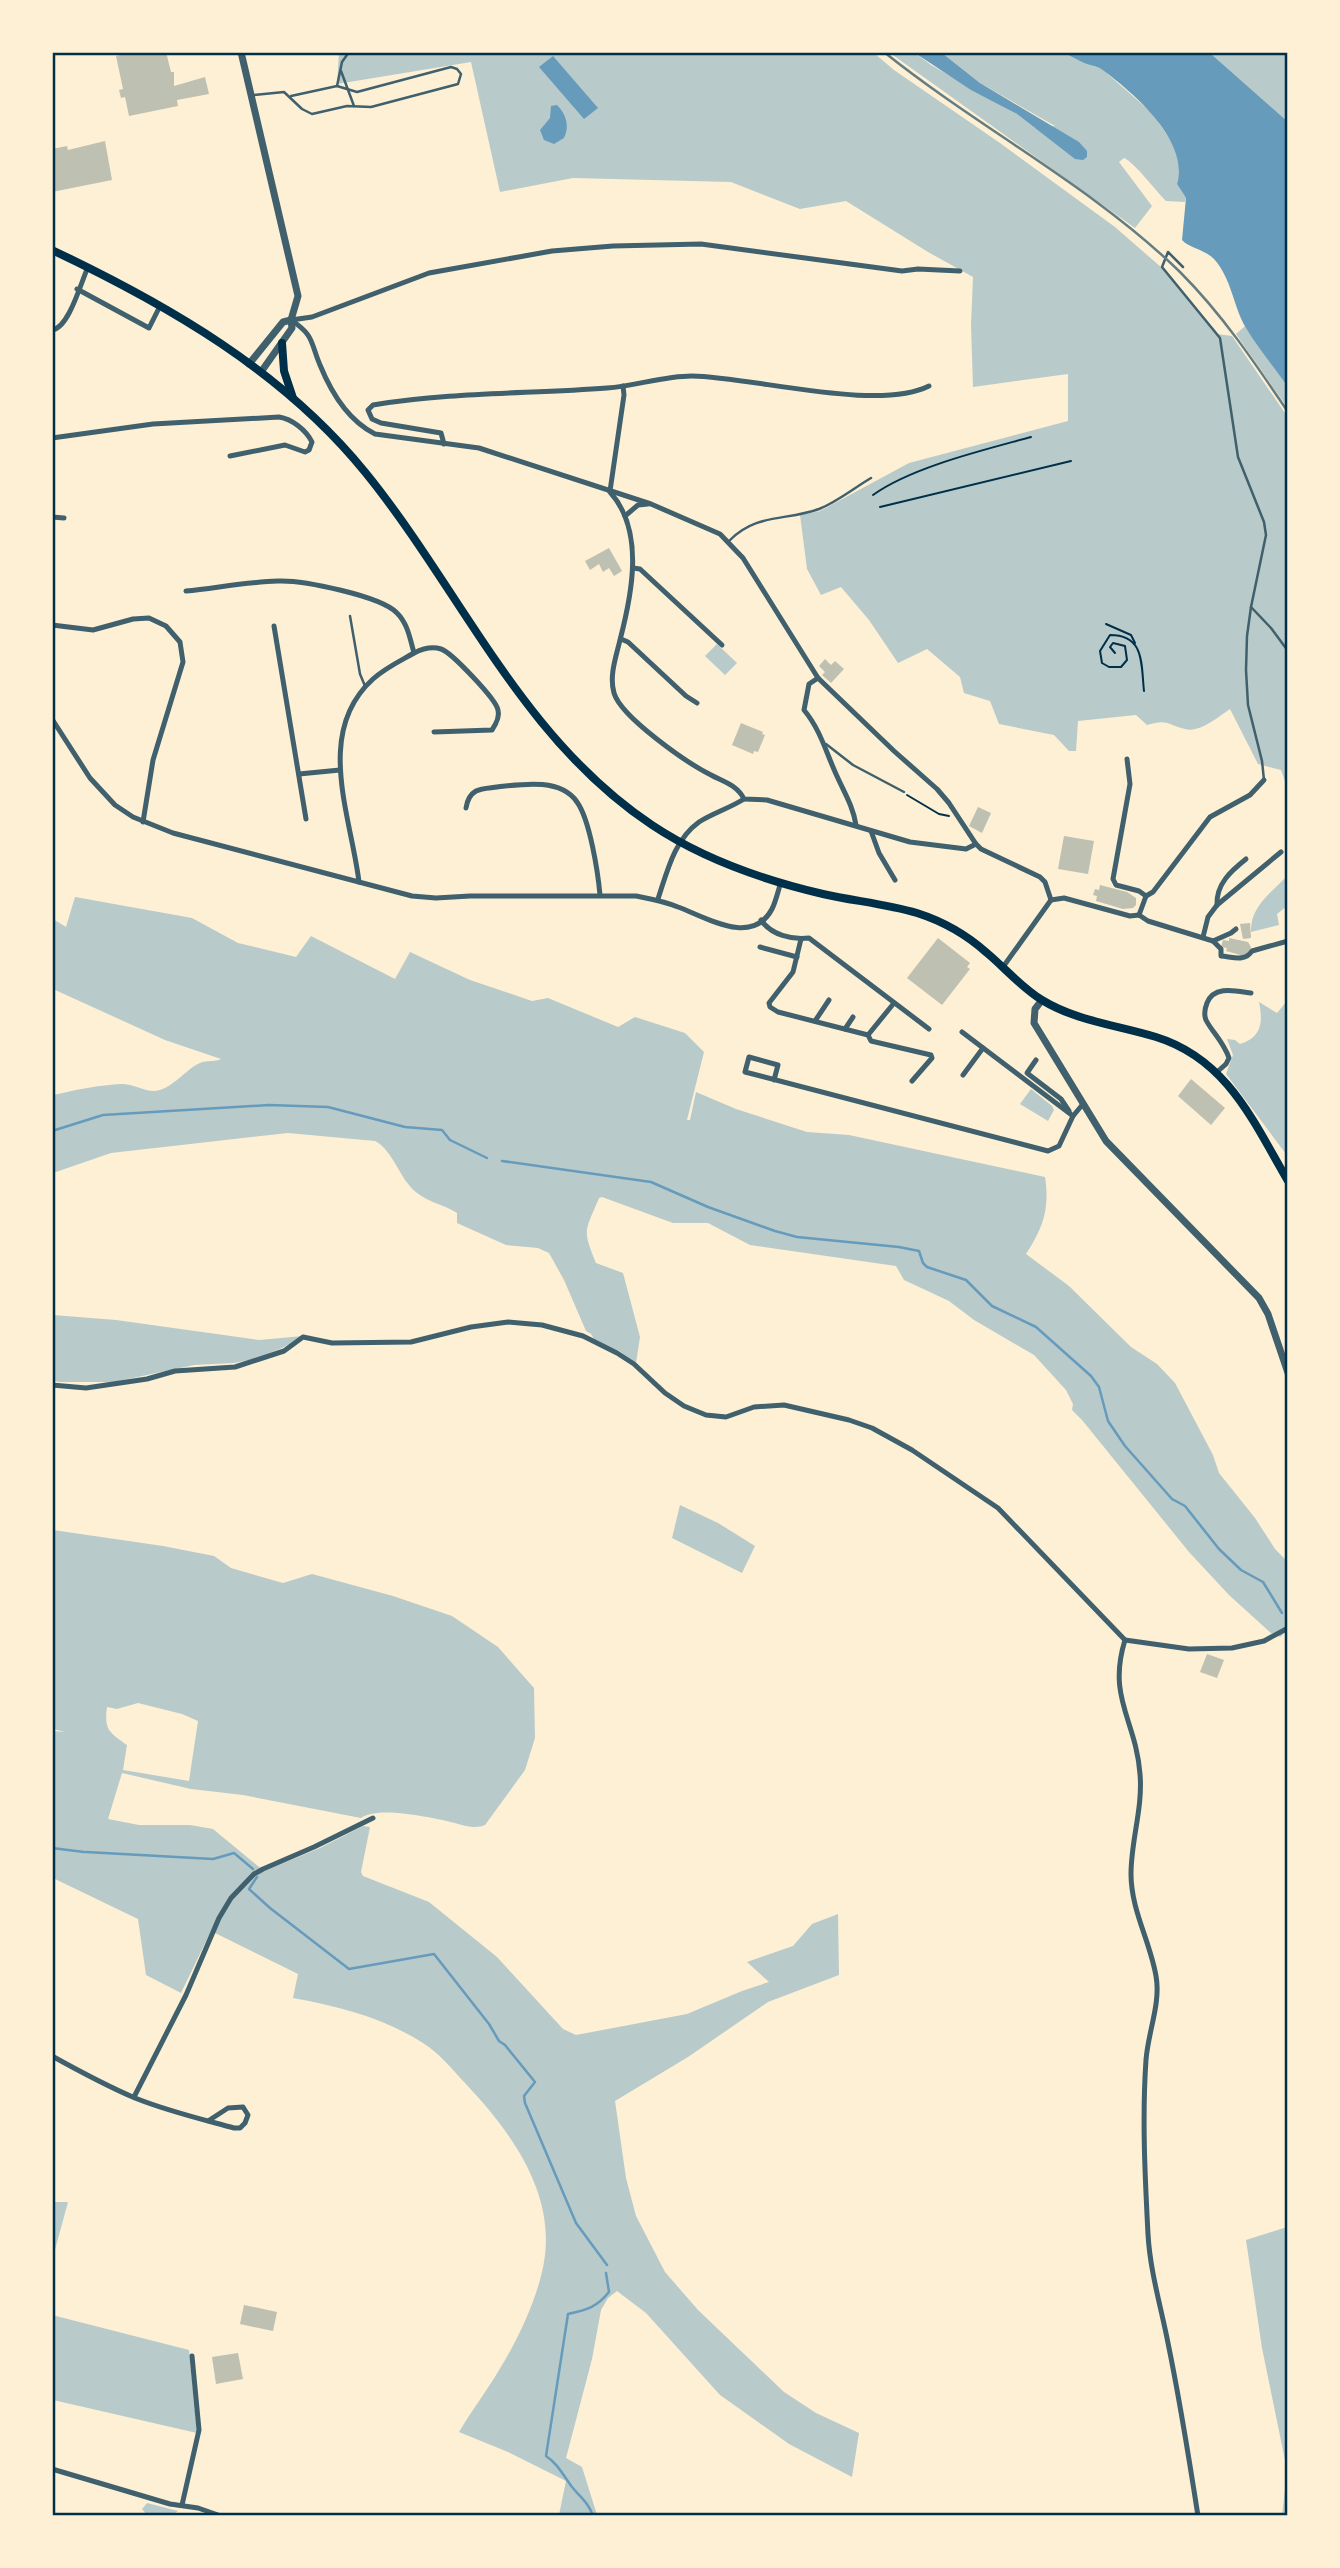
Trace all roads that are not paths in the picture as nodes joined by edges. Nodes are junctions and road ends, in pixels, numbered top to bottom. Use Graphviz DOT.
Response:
graph roads {
  1 [pos="241,52"];
  2 [pos="349,52"];
  3 [pos="341,71"];
  4 [pos="337,86"];
  5 [pos="349,91"];
  6 [pos="251,95"];
  7 [pos="290,96"];
  8 [pos="354,106"];
  9 [pos="1173,247"];
  10 [pos="52,250"];
  11 [pos="1168,253"];
  12 [pos="88,267"];
  13 [pos="1183,267"];
  14 [pos="960,271"];
  15 [pos="77,289"];
  16 [pos="160,306"];
  17 [pos="291,320"];
  18 [pos="52,330"];
  19 [pos="282,343"];
  20 [pos="249,363"];
  21 [pos="261,372"];
  22 [pos="623,386"];
  23 [pos="929,386"];
  24 [pos="293,398"];
  25 [pos="52,438"];
  26 [pos="444,444"];
  27 [pos="230,456"];
  28 [pos="871,478"];
  29 [pos="610,491"];
  30 [pos="651,504"];
  31 [pos="625,516"];
  32 [pos="52,517"];
  33 [pos="64,518"];
  34 [pos="729,541"];
  35 [pos="633,568"];
  36 [pos="186,591"];
  37 [pos="1251,607"];
  38 [pos="350,616"];
  39 [pos="52,625"];
  40 [pos="274,625"];
  41 [pos="621,639"];
  42 [pos="722,645"];
  43 [pos="1287,652"];
  44 [pos="414,653"];
  45 [pos="818,678"];
  46 [pos="366,686"];
  47 [pos="697,703"];
  48 [pos="52,719"];
  49 [pos="434,732"];
  50 [pos="825,744"];
  51 [pos="1127,759"];
  52 [pos="340,770"];
  53 [pos="299,774"];
  54 [pos="1264,780"];
  55 [pos="904,792"];
  56 [pos="744,799"];
  57 [pos="466,808"];
  58 [pos="306,819"];
  59 [pos="143,822"];
  60 [pos="856,825"];
  61 [pos="871,831"];
  62 [pos="976,844"];
  63 [pos="1281,852"];
  64 [pos="1247,859"];
  65 [pos="895,880"];
  66 [pos="359,882"];
  67 [pos="781,883"];
  68 [pos="600,895"];
  69 [pos="1146,896"];
  70 [pos="657,900"];
  71 [pos="1051,900"];
  72 [pos="1217,905"];
  73 [pos="1139,915"];
  74 [pos="761,920"];
  75 [pos="1236,929"];
  76 [pos="1203,937"];
  77 [pos="801,939"];
  78 [pos="1287,940"];
  79 [pos="1213,941"];
  80 [pos="760,947"];
  81 [pos="797,957"];
  82 [pos="1003,967"];
  83 [pos="1251,993"];
  84 [pos="829,1000"];
  85 [pos="1042,1000"];
  86 [pos="894,1003"];
  87 [pos="853,1017"];
  88 [pos="815,1021"];
  89 [pos="845,1029"];
  90 [pos="929,1029"];
  91 [pos="962,1032"];
  92 [pos="868,1035"];
  93 [pos="983,1048"];
  94 [pos="1037,1060"];
  95 [pos="1217,1072"];
  96 [pos="963,1075"];
  97 [pos="774,1080"];
  98 [pos="912,1082"];
  99 [pos="1083,1104"];
  100 [pos="1073,1116"];
  101 [pos="1287,1181"];
  102 [pos="1287,1373"];
  103 [pos="52,1385"];
  104 [pos="1287,1628"];
  105 [pos="1125,1640"];
  106 [pos="373,1818"];
  107 [pos="52,2056"];
  108 [pos="134,2097"];
  109 [pos="208,2121"];
  110 [pos="192,2356"];
  111 [pos="52,2469"];
  112 [pos="183,2505"];
  113 [pos="221,2515"];
  114 [pos="1198,2515"];
  1 -- 6 [label="street"];
  2 -- 3 [label="lane"];
  3 -- 4 [label="lane"];
  3 -- 5 [label="lane"];
  4 -- 5 [label="lane"];
  4 -- 7 [label="lane"];
  5 -- 8 [label="lane"];
  5 -- 8 [label="lane"];
  6 -- 7 [label="lane"];
  6 -- 17 [label="street"];
  7 -- 8 [label="lane"];
  9 -- 11 [label="lane"];
  10 -- 12 [label="main road"];
  11 -- 13 [label="lane"];
  11 -- 37 [label="lane"];
  12 -- 15 [label="street"];
  12 -- 16 [label="main road"];
  14 -- 17 [label="street"];
  15 -- 16 [label="street"];
  15 -- 18 [label="street"];
  16 -- 20 [label="main road"];
  17 -- 19 [label="street"];
  17 -- 20 [label="street"];
  17 -- 26 [label="street"];
  19 -- 21 [label="street"];
  19 -- 24 [label="main road"];
  20 -- 21 [label="main road"];
  21 -- 24 [label="main road"];
  22 -- 23 [label="street"];
  22 -- 26 [label="street"];
  22 -- 29 [label="street"];
  24 -- 67 [label="main road"];
  25 -- 27 [label="street"];
  26 -- 29 [label="street"];
  28 -- 34 [label="lane"];
  29 -- 30 [label="street"];
  29 -- 31 [label="street"];
  30 -- 31 [label="street"];
  30 -- 34 [label="street"];
  31 -- 35 [label="street"];
  32 -- 33 [label="street"];
  34 -- 45 [label="street"];
  35 -- 41 [label="street"];
  35 -- 42 [label="street"];
  36 -- 44 [label="street"];
  37 -- 43 [label="lane"];
  37 -- 54 [label="lane"];
  38 -- 46 [label="lane"];
  39 -- 59 [label="street"];
  40 -- 53 [label="street"];
  41 -- 47 [label="street"];
  41 -- 56 [label="street"];
  44 -- 46 [label="street"];
  44 -- 49 [label="street"];
  45 -- 50 [label="street"];
  45 -- 62 [label="street"];
  46 -- 52 [label="street"];
  48 -- 59 [label="street"];
  50 -- 55 [label="lane"];
  50 -- 60 [label="street"];
  51 -- 69 [label="street"];
  52 -- 53 [label="street"];
  52 -- 66 [label="street"];
  53 -- 58 [label="street"];
  54 -- 69 [label="street"];
  56 -- 60 [label="street"];
  56 -- 70 [label="street"];
  57 -- 68 [label="street"];
  59 -- 66 [label="street"];
  60 -- 61 [label="street"];
  61 -- 62 [label="street"];
  61 -- 65 [label="street"];
  62 -- 71 [label="street"];
  63 -- 72 [label="street"];
  64 -- 72 [label="street"];
  66 -- 68 [label="street"];
  67 -- 74 [label="street"];
  67 -- 82 [label="main road"];
  68 -- 70 [label="street"];
  69 -- 73 [label="street"];
  70 -- 74 [label="street"];
  71 -- 73 [label="street"];
  71 -- 82 [label="street"];
  72 -- 76 [label="street"];
  73 -- 76 [label="street"];
  74 -- 77 [label="street"];
  75 -- 79 [label="street"];
  76 -- 79 [label="street"];
  77 -- 81 [label="street"];
  77 -- 86 [label="street"];
  78 -- 79 [label="street"];
  80 -- 81 [label="street"];
  81 -- 88 [label="street"];
  82 -- 85 [label="main road"];
  83 -- 95 [label="street"];
  84 -- 88 [label="street"];
  85 -- 95 [label="main road"];
  85 -- 99 [label="street"];
  86 -- 90 [label="street"];
  86 -- 92 [label="street"];
  87 -- 89 [label="street"];
  88 -- 89 [label="street"];
  89 -- 92 [label="street"];
  91 -- 93 [label="street"];
  92 -- 98 [label="street"];
  93 -- 96 [label="street"];
  93 -- 100 [label="street"];
  94 -- 100 [label="street"];
  95 -- 101 [label="main road"];
  97 -- 97 [label="street"];
  97 -- 100 [label="street"];
  99 -- 100 [label="street"];
  99 -- 102 [label="street"];
  103 -- 105 [label="street"];
  104 -- 105 [label="street"];
  105 -- 114 [label="street"];
  106 -- 108 [label="street"];
  107 -- 108 [label="street"];
  108 -- 109 [label="street"];
  109 -- 109 [label="street"];
  110 -- 112 [label="street"];
  111 -- 112 [label="street"];
  112 -- 113 [label="street"];
}
